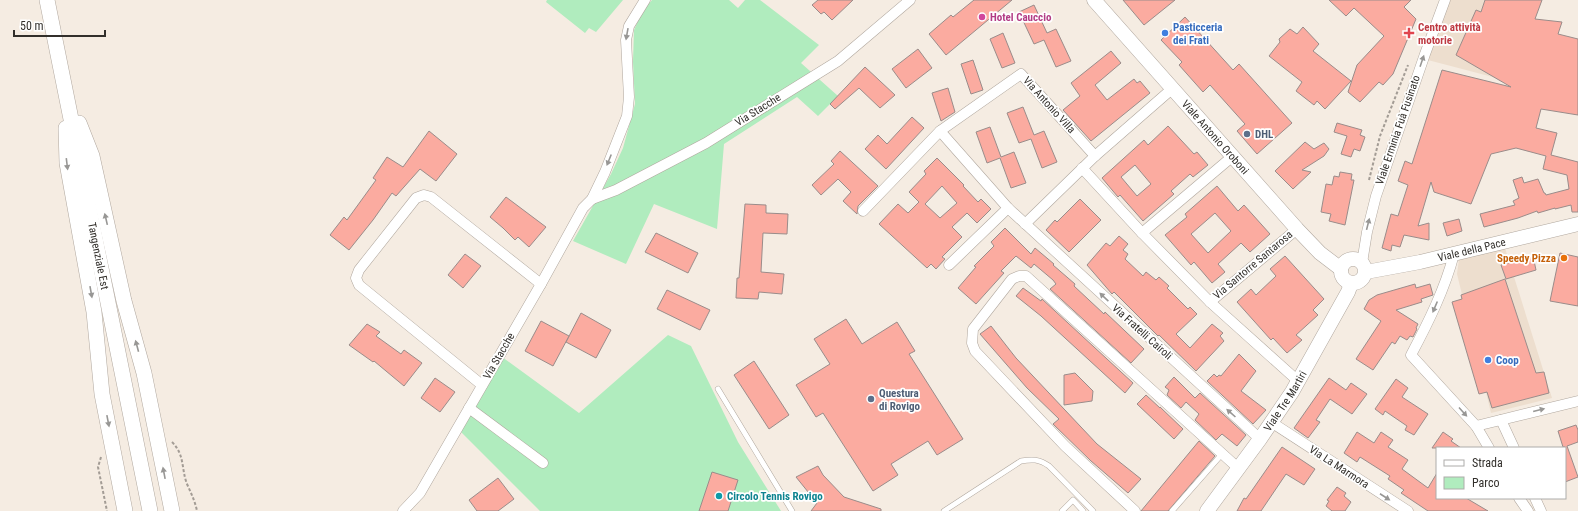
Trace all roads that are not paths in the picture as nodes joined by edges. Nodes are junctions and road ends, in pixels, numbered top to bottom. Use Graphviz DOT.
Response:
graph roads {
  1 [pos="47,0"];
  2 [pos="645,0"];
  3 [pos="910,0"];
  4 [pos="1094,0"];
  5 [pos="1445,0"];
  6 [pos="64,83"];
  7 [pos="1172,88"];
  8 [pos="940,131"];
  9 [pos="1095,156"];
  10 [pos="1233,156"];
  11 [pos="1082,168"];
  12 [pos="592,199"];
  13 [pos="1008,208"];
  14 [pos="864,211"];
  15 [pos="1025,224"];
  16 [pos="1578,224"];
  17 [pos="1297,229"];
  18 [pos="1142,233"];
  19 [pos="1454,254"];
  20 [pos="949,265"];
  21 [pos="1364,267"];
  22 [pos="1340,269"];
  23 [pos="541,284"];
  24 [pos="1351,284"];
  25 [pos="1210,302"];
  26 [pos="1298,381"];
  27 [pos="482,385"];
  28 [pos="718,389"];
  29 [pos="1578,401"];
  30 [pos="469,408"];
  31 [pos="1501,420"];
  32 [pos="1271,422"];
  33 [pos="1476,426"];
  34 [pos="1260,439"];
  35 [pos="1488,447"];
  36 [pos="1514,447"];
  37 [pos="1222,454"];
  38 [pos="543,463"];
  39 [pos="1238,468"];
  40 [pos="1521,499"];
  41 [pos="1535,499"];
  42 [pos="125,511"];
  43 [pos="150,511"];
  44 [pos="172,511"];
  45 [pos="403,511"];
  46 [pos="792,511"];
  47 [pos="944,511"];
  48 [pos="1062,511"];
  49 [pos="1083,511"];
  50 [pos="1093,511"];
  51 [pos="1135,511"];
  52 [pos="1172,511"];
  53 [pos="1207,511"];
  54 [pos="1408,511"];
  55 [pos="1528,511"];
  56 [pos="1541,511"];
  1 -- 6 [label="main road, Tangenziale Est"];
  2 -- 12 [label="street, Via Stacche, one-way"];
  3 -- 12 [label="street, Via Stacche"];
  4 -- 7 [label="street, Viale Antonio Oroboni"];
  21 -- 5 [label="street, Viale Erminia Fuà Fusinato, one-way"];
  6 -- 42 [label="main road, one-way"];
  6 -- 43 [label="main road, Tangenziale Est"];
  44 -- 6 [label="main road, one-way"];
  7 -- 9 [label="street"];
  7 -- 10 [label="street, Viale Antonio Oroboni"];
  8 -- 9 [label="street, Via Antonio Villa"];
  8 -- 13 [label="street"];
  8 -- 14 [label="street, Via Antonio Villa"];
  9 -- 11 [label="street"];
  10 -- 17 [label="street, Viale Antonio Oroboni"];
  10 -- 18 [label="street"];
  11 -- 15 [label="street"];
  11 -- 18 [label="street, Via Santorre Santarosa"];
  12 -- 23 [label="street, Via Stacche"];
  13 -- 15 [label="street"];
  13 -- 20 [label="street"];
  34 -- 15 [label="street, Via Fratelli Cairoli, one-way"];
  16 -- 19 [label="street, Viale della Pace"];
  17 -- 22 [label="street, Viale Antonio Oroboni"];
  17 -- 25 [label="street, Via Santorre Santarosa"];
  18 -- 25 [label="street, Via Santorre Santarosa"];
  19 -- 21 [label="street, Viale della Pace"];
  19 -- 33 [label="street, one-way"];
  21 -- 22 [label="street"];
  21 -- 24 [label="street"];
  22 -- 24 [label="street"];
  23 -- 27 [label="street, Via Stacche"];
  23 -- 27 [label="street"];
  24 -- 26 [label="street, Viale Tre Martiri"];
  25 -- 26 [label="street, Via Santorre Santarosa"];
  26 -- 32 [label="street, Viale Tre Martiri"];
  27 -- 30 [label="street, Via Stacche"];
  28 -- 46 [label="lane"];
  31 -- 29 [label="street, one-way"];
  30 -- 38 [label="street"];
  30 -- 45 [label="street, Via Stacche"];
  31 -- 33 [label="street"];
  31 -- 36 [label="street"];
  32 -- 34 [label="street, Viale Tre Martiri"];
  32 -- 54 [label="street, Via La Marmora, one-way"];
  33 -- 35 [label="street"];
  34 -- 39 [label="street, Viale Tre Martiri"];
  37 -- 39 [label="street"];
  37 -- 51 [label="street"];
  37 -- 52 [label="lane"];
  39 -- 53 [label="street, Viale Tre Martiri"];
  40 -- 55 [label="street"];
  41 -- 56 [label="street"];
  47 -- 50 [label="lane"];
  48 -- 49 [label="lane"];
}
